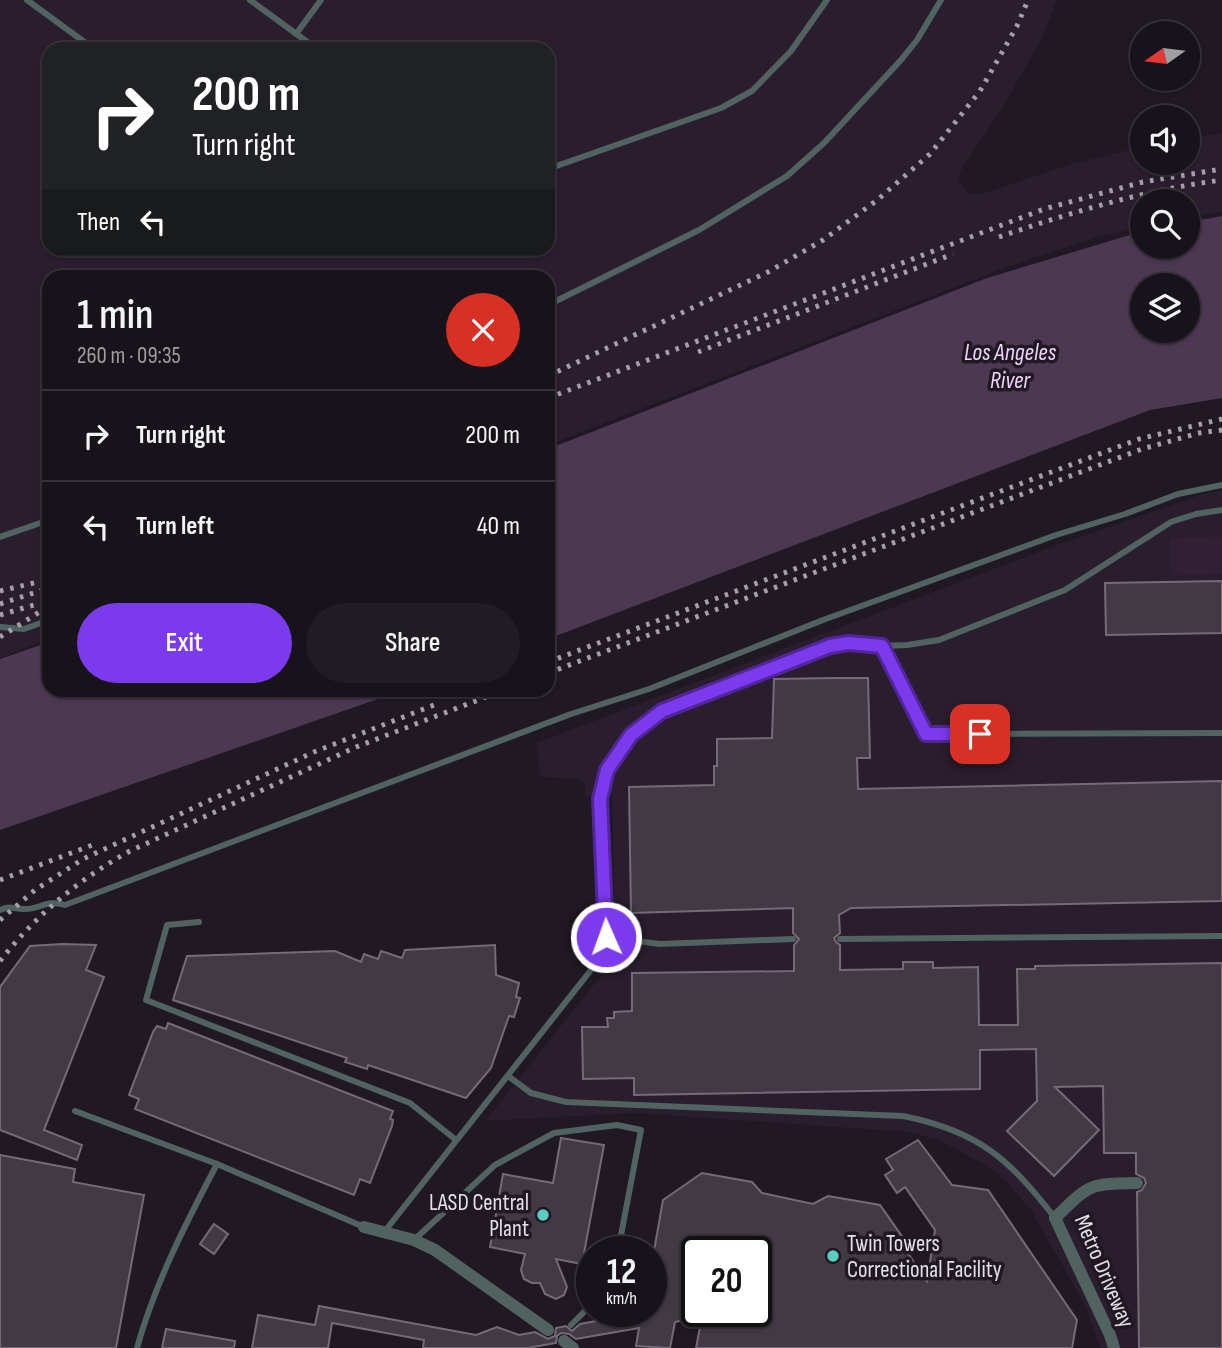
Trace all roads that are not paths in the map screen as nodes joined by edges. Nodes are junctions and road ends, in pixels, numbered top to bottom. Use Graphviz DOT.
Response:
graph roads {
  1 [pos="27,0"];
  2 [pos="250,0"];
  3 [pos="321,0"];
  4 [pos="827,0"];
  5 [pos="941,0"];
  6 [pos="296,34"];
  7 [pos="84,42"];
  8 [pos="307,42"];
  9 [pos="555,167"];
  10 [pos="555,302"];
  11 [pos="1222,485"];
  12 [pos="1222,510"];
  13 [pos="42,522"];
  14 [pos="0,537"];
  15 [pos="42,623"];
  16 [pos="0,627"];
  17 [pos="882,646"];
  18 [pos="1222,733"];
  19 [pos="0,910"];
  20 [pos="199,922"];
  21 [pos="1222,936"];
  22 [pos="606,937"];
  23 [pos="793,939"];
  24 [pos="840,939"];
  25 [pos="508,1076"];
  26 [pos="75,1111"];
  27 [pos="456,1140"];
  28 [pos="217,1164"];
  29 [pos="1137,1183"];
  30 [pos="1055,1218"];
  31 [pos="364,1227"];
  32 [pos="384,1232"];
  33 [pos="621,1236"];
  34 [pos="414,1240"];
  35 [pos="576,1320"];
  36 [pos="571,1325"];
  37 [pos="548,1329"];
  38 [pos="137,1348"];
  39 [pos="1114,1348"];
  1 -- 7 [label="lane"];
  2 -- 6 [label="lane"];
  3 -- 6 [label="lane"];
  4 -- 9 [label="lane"];
  5 -- 10 [label="lane"];
  6 -- 8 [label="lane"];
  11 -- 19 [label="lane"];
  12 -- 17 [label="lane"];
  13 -- 14 [label="lane"];
  15 -- 16 [label="lane"];
  17 -- 18 [label="lane"];
  17 -- 22 [label="lane"];
  20 -- 27 [label="lane"];
  21 -- 24 [label="lane"];
  22 -- 23 [label="lane"];
  22 -- 25 [label="lane"];
  25 -- 27 [label="lane"];
  25 -- 30 [label="lane"];
  26 -- 28 [label="lane"];
  27 -- 32 [label="lane"];
  28 -- 31 [label="lane"];
  28 -- 38 [label="lane"];
  29 -- 30 [label="street, Metro Driveway"];
  30 -- 39 [label="street, Metro Driveway"];
  31 -- 32 [label="street"];
  32 -- 34 [label="street"];
  33 -- 34 [label="lane"];
  34 -- 37 [label="street"];
  35 -- 36 [label="lane"];
}
